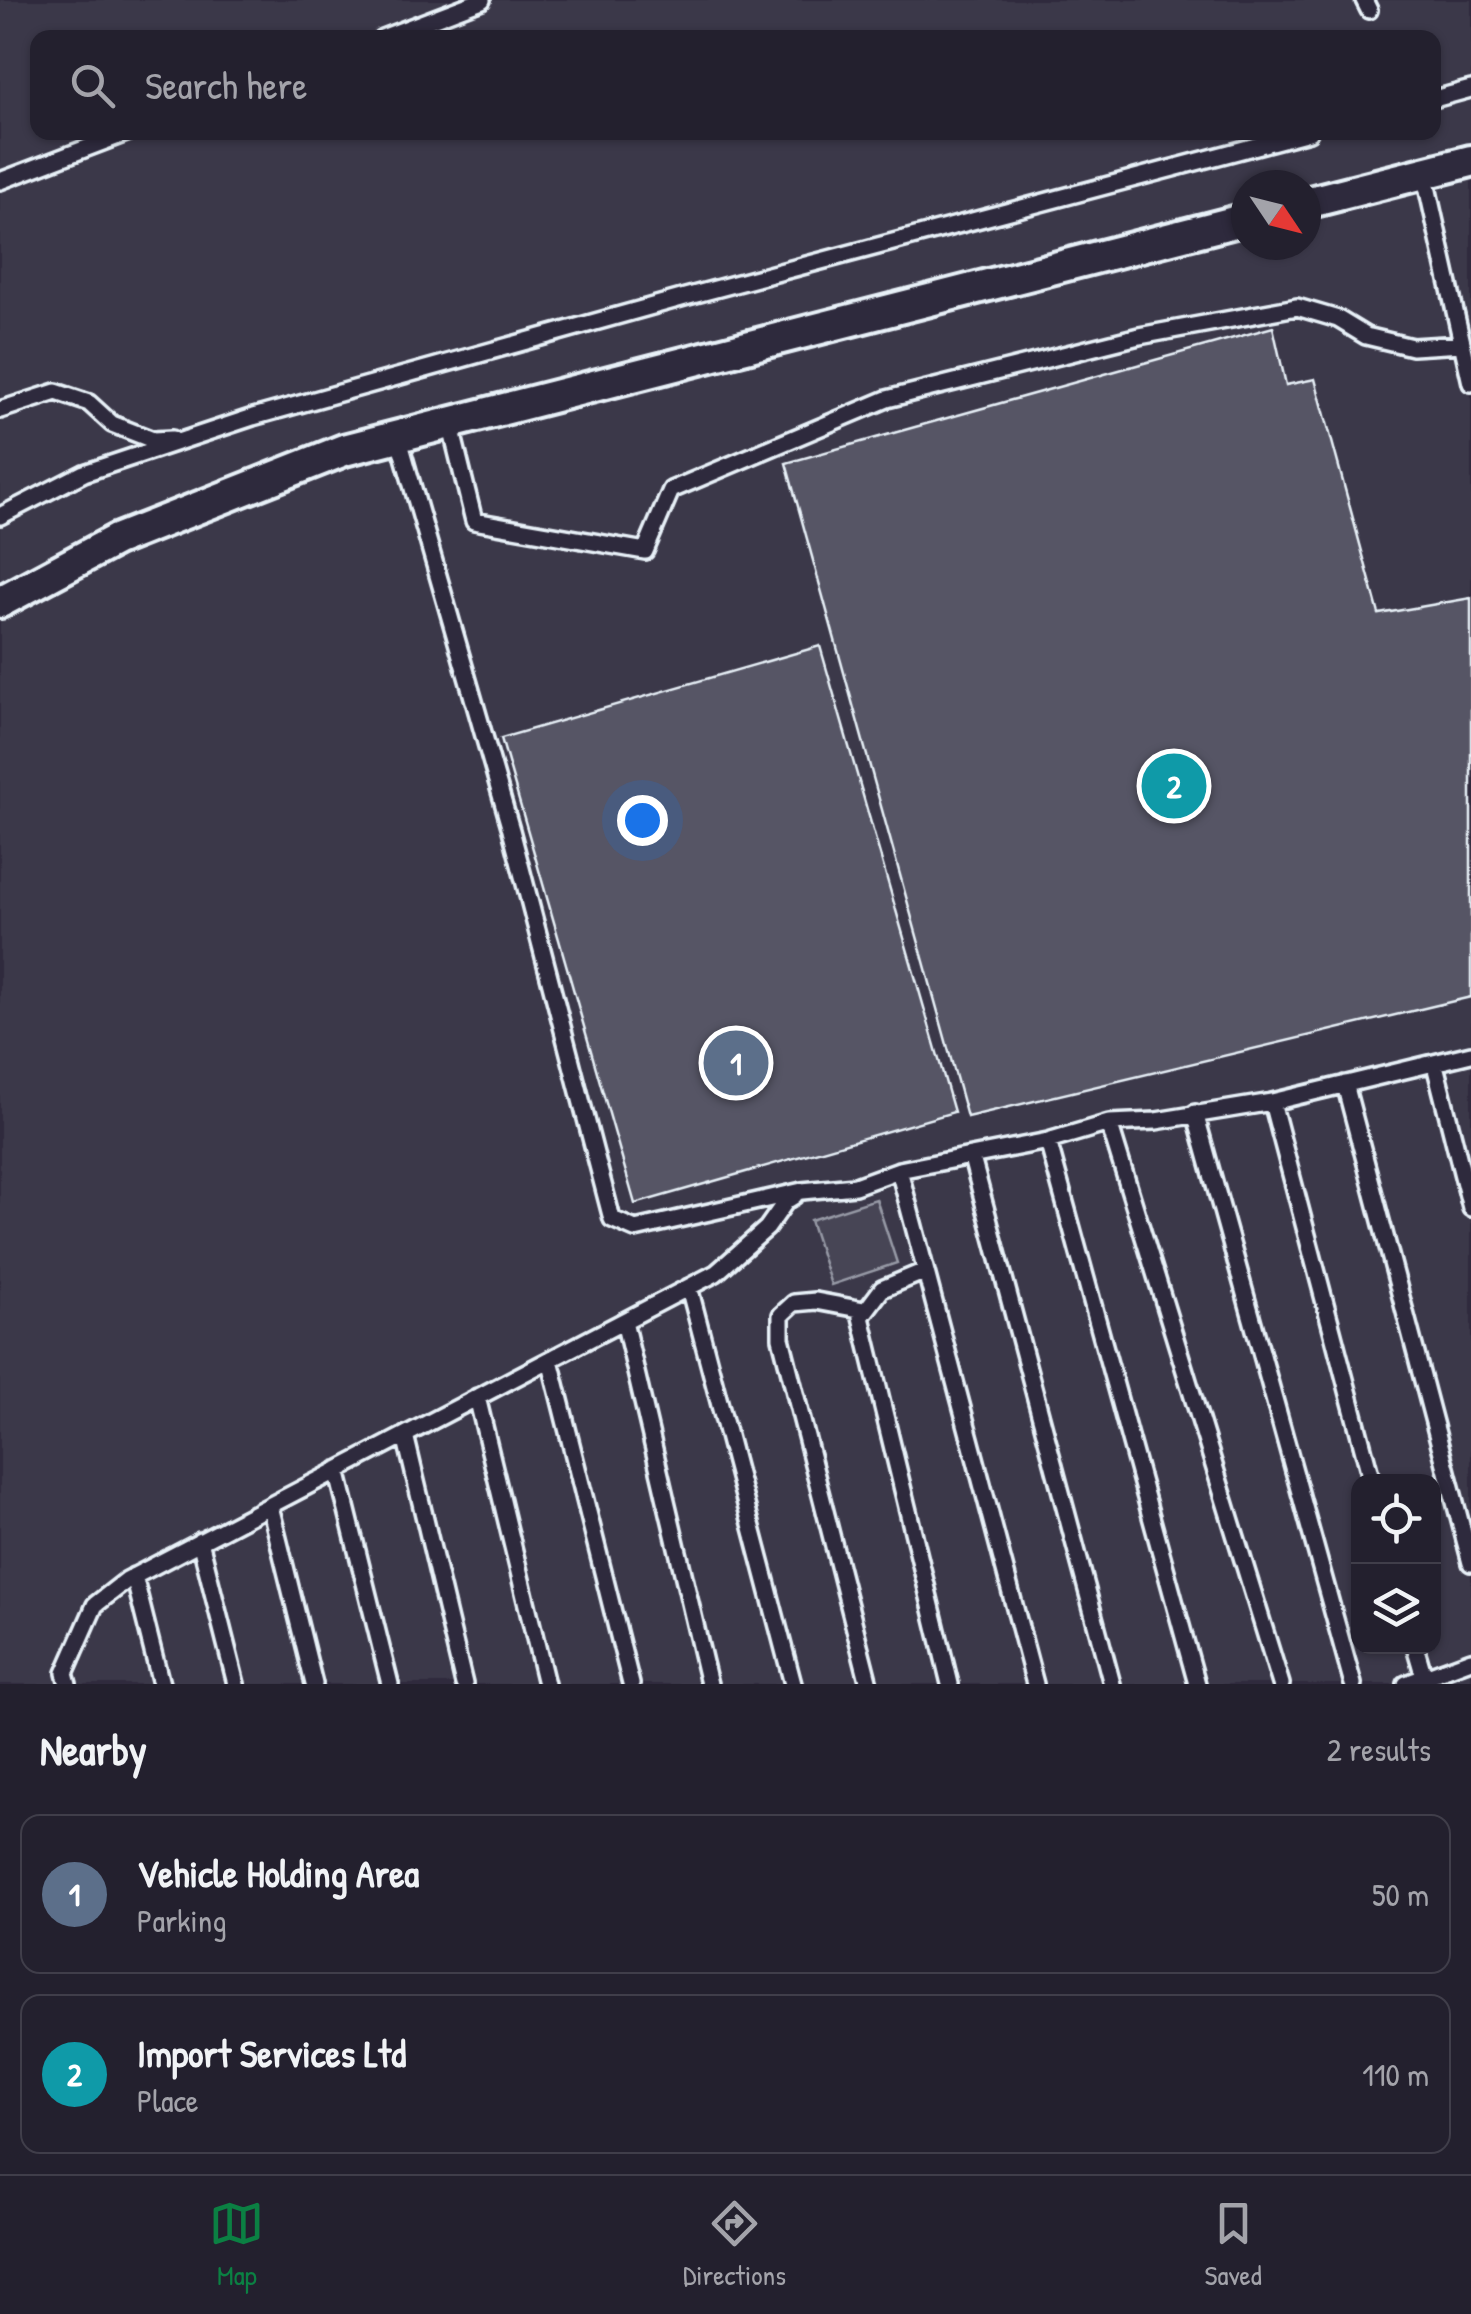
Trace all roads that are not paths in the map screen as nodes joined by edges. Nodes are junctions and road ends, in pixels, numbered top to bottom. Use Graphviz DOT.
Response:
graph roads {
  1 [pos="482,0"];
  2 [pos="403,30"];
  3 [pos="1471,89"];
  4 [pos="1441,97"];
  5 [pos="109,140"];
  6 [pos="1279,140"];
  7 [pos="1471,160"];
  8 [pos="1424,173"];
  9 [pos="0,181"];
  10 [pos="1321,200"];
  11 [pos="1231,223"];
  12 [pos="1462,344"];
  13 [pos="1471,383"];
  14 [pos="0,410"];
  15 [pos="450,423"];
  16 [pos="398,436"];
  17 [pos="186,439"];
  18 [pos="0,516"];
  19 [pos="0,602"];
  20 [pos="1471,1054"];
  21 [pos="1435,1065"];
  22 [pos="1345,1084"];
  23 [pos="1272,1102"];
  24 [pos="1195,1113"];
  25 [pos="1109,1123"];
  26 [pos="1048,1141"];
  27 [pos="972,1158"];
  28 [pos="900,1170"];
  29 [pos="802,1192"];
  30 [pos="1471,1208"];
  31 [pos="924,1271"];
  32 [pos="689,1288"];
  33 [pos="864,1310"];
  34 [pos="624,1322"];
  35 [pos="550,1360"];
  36 [pos="477,1398"];
  37 [pos="405,1435"];
  38 [pos="337,1470"];
  39 [pos="1370,1474"];
  40 [pos="270,1506"];
  41 [pos="200,1542"];
  42 [pos="1471,1563"];
  43 [pos="134,1576"];
  44 [pos="1418,1654"];
  45 [pos="1471,1660"];
  46 [pos="1424,1677"];
  47 [pos="68,1684"];
  48 [pos="161,1684"];
  49 [pos="236,1684"];
  50 [pos="314,1684"];
  51 [pos="390,1684"];
  52 [pos="464,1684"];
  53 [pos="546,1684"];
  54 [pos="631,1684"];
  55 [pos="710,1684"];
  56 [pos="793,1684"];
  57 [pos="869,1684"];
  58 [pos="950,1684"];
  59 [pos="1035,1684"];
  60 [pos="1112,1684"];
  61 [pos="1197,1684"];
  62 [pos="1281,1684"];
  63 [pos="1353,1684"];
  64 [pos="1406,1684"];
  1 -- 2 [label="lane"];
  3 -- 4 [label="lane"];
  5 -- 9 [label="lane"];
  6 -- 17 [label="lane"];
  7 -- 8 [label="street"];
  8 -- 10 [label="street"];
  8 -- 12 [label="lane"];
  11 -- 15 [label="street"];
  12 -- 13 [label="lane"];
  12 -- 15 [label="lane"];
  14 -- 17 [label="lane"];
  15 -- 16 [label="street"];
  16 -- 19 [label="street"];
  16 -- 29 [label="lane"];
  17 -- 18 [label="lane"];
  20 -- 21 [label="lane"];
  21 -- 22 [label="lane"];
  21 -- 30 [label="lane"];
  22 -- 23 [label="lane"];
  22 -- 42 [label="lane"];
  23 -- 24 [label="lane"];
  23 -- 39 [label="lane"];
  24 -- 25 [label="lane"];
  24 -- 63 [label="lane"];
  25 -- 26 [label="lane"];
  25 -- 62 [label="lane"];
  26 -- 27 [label="lane"];
  26 -- 61 [label="lane"];
  27 -- 28 [label="lane"];
  27 -- 60 [label="lane"];
  28 -- 29 [label="lane"];
  28 -- 31 [label="lane"];
  29 -- 32 [label="lane"];
  31 -- 33 [label="lane"];
  31 -- 59 [label="lane"];
  32 -- 34 [label="lane"];
  32 -- 56 [label="lane"];
  33 -- 57 [label="lane"];
  33 -- 58 [label="lane"];
  34 -- 35 [label="lane"];
  34 -- 55 [label="lane"];
  35 -- 36 [label="lane"];
  35 -- 54 [label="lane"];
  36 -- 37 [label="lane"];
  36 -- 53 [label="lane"];
  37 -- 38 [label="lane"];
  37 -- 52 [label="lane"];
  38 -- 40 [label="lane"];
  38 -- 51 [label="lane"];
  40 -- 41 [label="lane"];
  40 -- 50 [label="lane"];
  41 -- 43 [label="lane"];
  41 -- 49 [label="lane"];
  43 -- 47 [label="lane"];
  43 -- 48 [label="lane"];
  44 -- 46 [label="lane"];
  45 -- 46 [label="lane"];
  46 -- 64 [label="lane"];
}
